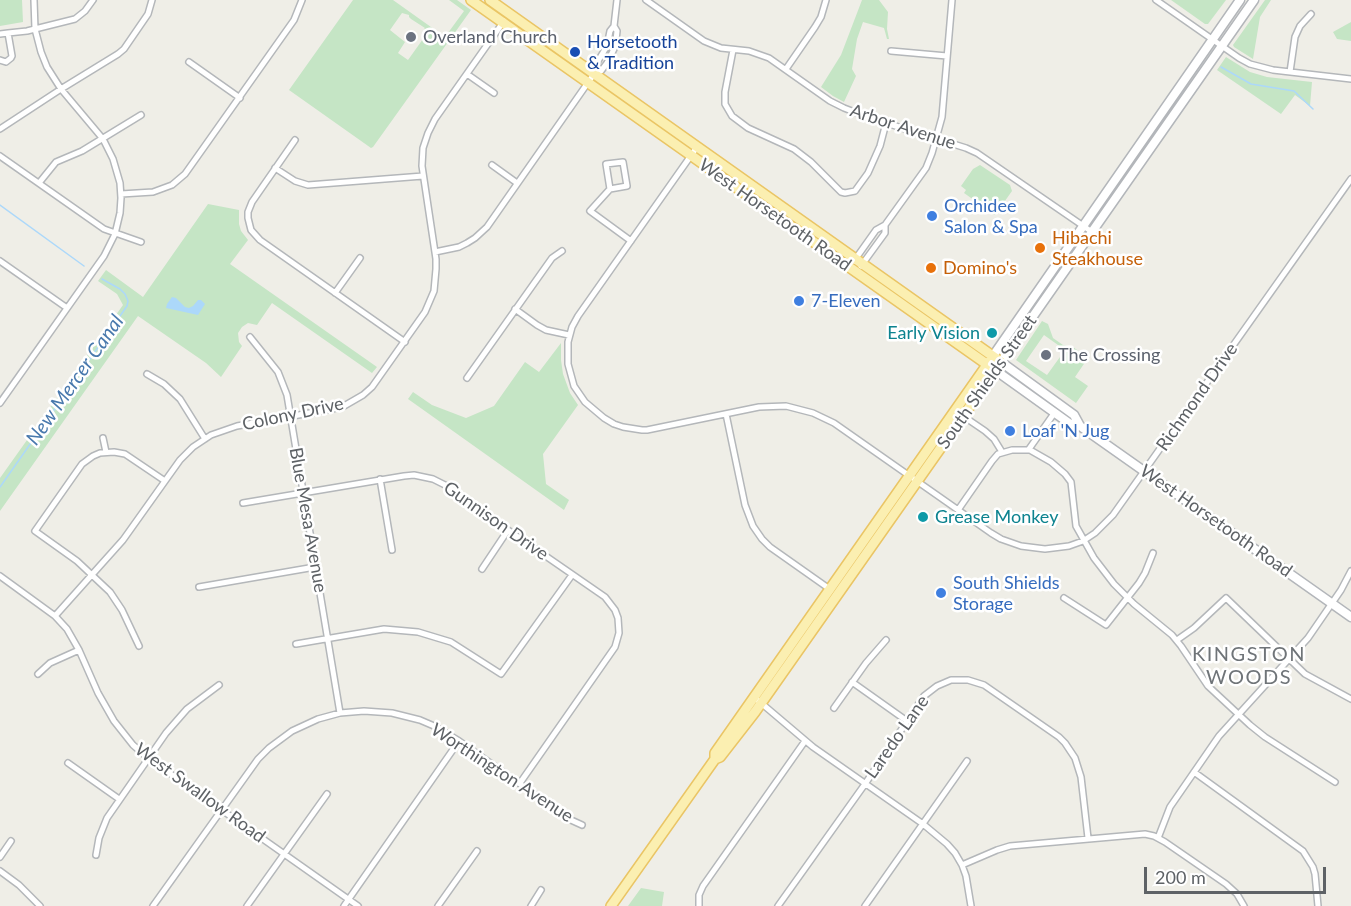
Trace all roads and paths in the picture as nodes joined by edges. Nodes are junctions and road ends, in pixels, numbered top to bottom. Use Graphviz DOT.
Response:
graph roads {
  1 [pos="34,0"];
  2 [pos="93,0"];
  3 [pos="152,0"];
  4 [pos="302,0"];
  5 [pos="471,0"];
  6 [pos="490,0"];
  7 [pos="617,0"];
  8 [pos="646,0"];
  9 [pos="826,0"];
  10 [pos="952,0"];
  11 [pos="1156,0"];
  12 [pos="1240,0"];
  13 [pos="1254,0"];
  14 [pos="1311,14"];
  15 [pos="506,18"];
  16 [pos="35,29"];
  17 [pos="8,33"];
  18 [pos="0,34"];
  19 [pos="1212,39"];
  20 [pos="1221,46"];
  21 [pos="733,50"];
  22 [pos="891,51"];
  23 [pos="947,56"];
  24 [pos="0,60"];
  25 [pos="189,62"];
  26 [pos="786,69"];
  27 [pos="1290,72"];
  28 [pos="467,74"];
  29 [pos="594,74"];
  30 [pos="1351,80"];
  31 [pos="588,83"];
  32 [pos="62,89"];
  33 [pos="494,93"];
  34 [pos="240,98"];
  35 [pos="141,115"];
  36 [pos="886,123"];
  37 [pos="0,129"];
  38 [pos="103,139"];
  39 [pos="937,139"];
  40 [pos="295,140"];
  41 [pos="694,151"];
  42 [pos="0,156"];
  43 [pos="492,165"];
  44 [pos="275,168"];
  45 [pos="423,176"];
  46 [pos="1351,179"];
  47 [pos="39,183"];
  48 [pos="517,183"];
  49 [pos="610,189"];
  50 [pos="120,194"];
  51 [pos="885,225"];
  52 [pos="1083,227"];
  53 [pos="1092,232"];
  54 [pos="115,234"];
  55 [pos="631,241"];
  56 [pos="141,242"];
  57 [pos="562,251"];
  58 [pos="435,252"];
  59 [pos="360,258"];
  60 [pos="1,264"];
  61 [pos="856,266"];
  62 [pos="335,293"];
  63 [pos="67,308"];
  64 [pos="515,309"];
  65 [pos="569,335"];
  66 [pos="250,337"];
  67 [pos="405,342"];
  68 [pos="993,356"];
  69 [pos="1001,362"];
  70 [pos="991,367"];
  71 [pos="147,374"];
  72 [pos="467,378"];
  73 [pos="0,403"];
  74 [pos="1055,412"];
  75 [pos="726,414"];
  76 [pos="290,416"];
  77 [pos="963,416"];
  78 [pos="1080,426"];
  79 [pos="103,438"];
  80 [pos="205,439"];
  81 [pos="1029,449"];
  82 [pos="106,452"];
  83 [pos="1002,453"];
  84 [pos="1145,471"];
  85 [pos="913,478"];
  86 [pos="380,479"];
  87 [pos="165,481"];
  88 [pos="303,492"];
  89 [pos="243,503"];
  90 [pos="958,510"];
  91 [pos="508,530"];
  92 [pos="1083,541"];
  93 [pos="392,550"];
  94 [pos="1153,553"];
  95 [pos="315,567"];
  96 [pos="482,569"];
  97 [pos="1351,571"];
  98 [pos="92,575"];
  99 [pos="572,575"];
  100 [pos="1,578"];
  101 [pos="200,587"];
  102 [pos="833,592"];
  103 [pos="1127,597"];
  104 [pos="1064,598"];
  105 [pos="1332,604"];
  106 [pos="56,616"];
  107 [pos="1351,617"];
  108 [pos="618,622"];
  109 [pos="626,622"];
  110 [pos="327,638"];
  111 [pos="886,640"];
  112 [pos="1177,640"];
  113 [pos="296,644"];
  114 [pos="139,646"];
  115 [pos="79,650"];
  116 [pos="1289,659"];
  117 [pos="38,674"];
  118 [pos="852,682"];
  119 [pos="219,685"];
  120 [pos="1351,699"];
  121 [pos="758,700"];
  122 [pos="834,708"];
  123 [pos="340,713"];
  124 [pos="1238,714"];
  125 [pos="907,721"];
  126 [pos="459,741"];
  127 [pos="805,741"];
  128 [pos="148,758"];
  129 [pos="967,761"];
  130 [pos="68,764"];
  131 [pos="1194,772"];
  132 [pos="1335,782"];
  133 [pos="519,783"];
  134 [pos="865,784"];
  135 [pos="327,794"];
  136 [pos="119,799"];
  137 [pos="221,810"];
  138 [pos="923,824"];
  139 [pos="582,825"];
  140 [pos="1088,838"];
  141 [pos="1158,838"];
  142 [pos="11,841"];
  143 [pos="477,851"];
  144 [pos="284,854"];
  145 [pos="96,855"];
  146 [pos="0,857"];
  147 [pos="962,865"];
  148 [pos="0,871"];
  149 [pos="541,890"];
  150 [pos="348,899"];
  151 [pos="40,906"];
  152 [pos="153,906"];
  153 [pos="247,906"];
  154 [pos="344,906"];
  155 [pos="358,906"];
  156 [pos="438,906"];
  157 [pos="531,906"];
  158 [pos="611,906"];
  159 [pos="699,906"];
  160 [pos="778,906"];
  161 [pos="865,906"];
  162 [pos="971,906"];
  163 [pos="1244,906"];
  164 [pos="1318,906"];
  1 -- 16 [label="street"];
  2 -- 16 [label="street"];
  3 -- 32 [label="street"];
  4 -- 34 [label="street"];
  5 -- 15 [label="main road, West Horsetooth Road"];
  6 -- 15 [label="main road, West Horsetooth Road"];
  7 -- 29 [label="street"];
  8 -- 21 [label="street, Arbor Avenue"];
  9 -- 26 [label="street"];
  10 -- 23 [label="street"];
  11 -- 19 [label="street"];
  12 -- 19 [label="main road, South Shields Street"];
  13 -- 20 [label="main road, South Shields Street"];
  14 -- 27 [label="street"];
  15 -- 28 [label="street, Colony Drive"];
  15 -- 29 [label="main road, West Horsetooth Road"];
  15 -- 31 [label="main road, West Horsetooth Road"];
  16 -- 17 [label="street"];
  16 -- 32 [label="street"];
  17 -- 18 [label="street"];
  17 -- 24 [label="street"];
  19 -- 20 [label="street"];
  19 -- 52 [label="main road, South Shields Street"];
  20 -- 27 [label="street"];
  20 -- 53 [label="main road, South Shields Street"];
  21 -- 26 [label="street, Arbor Avenue"];
  21 -- 36 [label="street"];
  22 -- 23 [label="street"];
  23 -- 39 [label="street"];
  25 -- 34 [label="street"];
  26 -- 36 [label="street, Arbor Avenue"];
  27 -- 30 [label="street"];
  28 -- 33 [label="street"];
  28 -- 45 [label="street, Colony Drive"];
  29 -- 31 [label="street"];
  29 -- 41 [label="main road, West Horsetooth Road"];
  31 -- 41 [label="main road, West Horsetooth Road"];
  31 -- 48 [label="street"];
  32 -- 37 [label="street"];
  32 -- 38 [label="street"];
  34 -- 50 [label="street"];
  35 -- 38 [label="street"];
  36 -- 39 [label="street, Arbor Avenue"];
  38 -- 47 [label="street"];
  38 -- 50 [label="street"];
  39 -- 51 [label="street"];
  39 -- 52 [label="street, Arbor Avenue"];
  40 -- 44 [label="street"];
  41 -- 55 [label="street"];
  41 -- 61 [label="main road, West Horsetooth Road"];
  42 -- 47 [label="street"];
  43 -- 48 [label="street"];
  44 -- 45 [label="street"];
  44 -- 62 [label="street"];
  45 -- 58 [label="street, Colony Drive"];
  46 -- 84 [label="street, Richmond Drive"];
  47 -- 54 [label="street"];
  48 -- 58 [label="street"];
  49 -- 49 [label="street"];
  49 -- 55 [label="street"];
  50 -- 54 [label="street"];
  51 -- 61 [label="street"];
  51 -- 61 [label="street"];
  52 -- 53 [label="street, Arbor Avenue"];
  52 -- 68 [label="main road, South Shields Street"];
  53 -- 69 [label="main road, South Shields Street"];
  54 -- 56 [label="street"];
  54 -- 63 [label="street"];
  55 -- 65 [label="street"];
  57 -- 64 [label="street"];
  58 -- 67 [label="street, Colony Drive"];
  59 -- 62 [label="street"];
  60 -- 63 [label="street"];
  61 -- 68 [label="main road, West Horsetooth Road"];
  61 -- 70 [label="main road, West Horsetooth Road"];
  62 -- 67 [label="street"];
  63 -- 73 [label="street"];
  64 -- 65 [label="street"];
  64 -- 72 [label="street"];
  65 -- 75 [label="street, Richmond Drive"];
  66 -- 76 [label="street, Blue Mesa Avenue"];
  67 -- 76 [label="street, Colony Drive"];
  68 -- 69 [label="main road, West Horsetooth Road"];
  68 -- 70 [label="main road, South Shields Street"];
  69 -- 70 [label="main road, South Shields Street"];
  69 -- 78 [label="main road, West Horsetooth Road"];
  70 -- 74 [label="main road, West Horsetooth Road"];
  70 -- 77 [label="main road, South Shields Street"];
  70 -- 85 [label="main road, South Shields Street"];
  71 -- 80 [label="street"];
  74 -- 78 [label="main road, West Horsetooth Road"];
  74 -- 81 [label="street"];
  75 -- 85 [label="street, Richmond Drive"];
  75 -- 102 [label="street"];
  76 -- 80 [label="street, Colony Drive"];
  76 -- 88 [label="street, Blue Mesa Avenue"];
  77 -- 83 [label="street"];
  77 -- 85 [label="main road, South Shields Street"];
  78 -- 84 [label="main road, West Horsetooth Road"];
  79 -- 82 [label="street"];
  80 -- 87 [label="street, Colony Drive"];
  81 -- 83 [label="street"];
  81 -- 92 [label="street"];
  82 -- 87 [label="street"];
  82 -- 98 [label="street"];
  83 -- 90 [label="street"];
  84 -- 92 [label="street, Richmond Drive"];
  84 -- 105 [label="main road, West Horsetooth Road"];
  85 -- 90 [label="street, Richmond Drive"];
  85 -- 102 [label="main road, South Shields Street"];
  86 -- 88 [label="street, Gunnison Drive"];
  86 -- 91 [label="street, Gunnison Drive"];
  86 -- 93 [label="street"];
  87 -- 98 [label="street, Colony Drive"];
  88 -- 89 [label="street, Gunnison Drive"];
  88 -- 95 [label="street, Blue Mesa Avenue"];
  90 -- 92 [label="street, Richmond Drive"];
  91 -- 96 [label="street"];
  91 -- 99 [label="street, Gunnison Drive"];
  92 -- 103 [label="street"];
  94 -- 103 [label="street"];
  95 -- 101 [label="street"];
  95 -- 110 [label="street, Blue Mesa Avenue"];
  97 -- 105 [label="street"];
  98 -- 106 [label="street, Colony Drive"];
  98 -- 114 [label="street"];
  99 -- 108 [label="street, Gunnison Drive"];
  99 -- 110 [label="street"];
  100 -- 106 [label="street, West Swallow Road"];
  102 -- 121 [label="main road, South Shields Street"];
  103 -- 104 [label="street"];
  103 -- 112 [label="street"];
  105 -- 107 [label="main road, West Horsetooth Road"];
  105 -- 116 [label="street"];
  106 -- 115 [label="street, West Swallow Road"];
  108 -- 109 [label="street"];
  108 -- 133 [label="street"];
  110 -- 113 [label="street"];
  110 -- 123 [label="street, Blue Mesa Avenue"];
  111 -- 118 [label="street"];
  112 -- 116 [label="street"];
  112 -- 124 [label="street"];
  115 -- 117 [label="street"];
  115 -- 128 [label="street, West Swallow Road"];
  116 -- 120 [label="street"];
  116 -- 124 [label="street"];
  118 -- 122 [label="street"];
  118 -- 125 [label="street"];
  119 -- 128 [label="street"];
  121 -- 127 [label="street"];
  121 -- 158 [label="main road, South Shields Street"];
  123 -- 126 [label="street, Worthington Avenue"];
  123 -- 137 [label="street, Worthington Avenue"];
  124 -- 131 [label="street"];
  124 -- 132 [label="street"];
  125 -- 134 [label="street, Laredo Lane"];
  125 -- 140 [label="street, Laredo Lane"];
  126 -- 133 [label="street, Worthington Avenue"];
  126 -- 150 [label="street"];
  127 -- 134 [label="street"];
  127 -- 159 [label="street"];
  128 -- 136 [label="street"];
  128 -- 137 [label="street, West Swallow Road"];
  129 -- 138 [label="street"];
  130 -- 136 [label="street"];
  131 -- 141 [label="street"];
  131 -- 164 [label="street"];
  133 -- 139 [label="street, Worthington Avenue"];
  134 -- 138 [label="street"];
  134 -- 160 [label="street, Laredo Lane"];
  135 -- 144 [label="street"];
  136 -- 145 [label="street"];
  137 -- 144 [label="street, West Swallow Road"];
  137 -- 152 [label="street, Worthington Avenue"];
  138 -- 147 [label="street"];
  138 -- 161 [label="street"];
  140 -- 141 [label="street"];
  140 -- 147 [label="street"];
  141 -- 163 [label="street"];
  142 -- 146 [label="street"];
  143 -- 156 [label="street"];
  144 -- 150 [label="street, West Swallow Road"];
  144 -- 153 [label="street"];
  147 -- 162 [label="street"];
  148 -- 151 [label="street"];
  149 -- 157 [label="street"];
  150 -- 154 [label="street"];
  150 -- 155 [label="street, West Swallow Road"];
}
